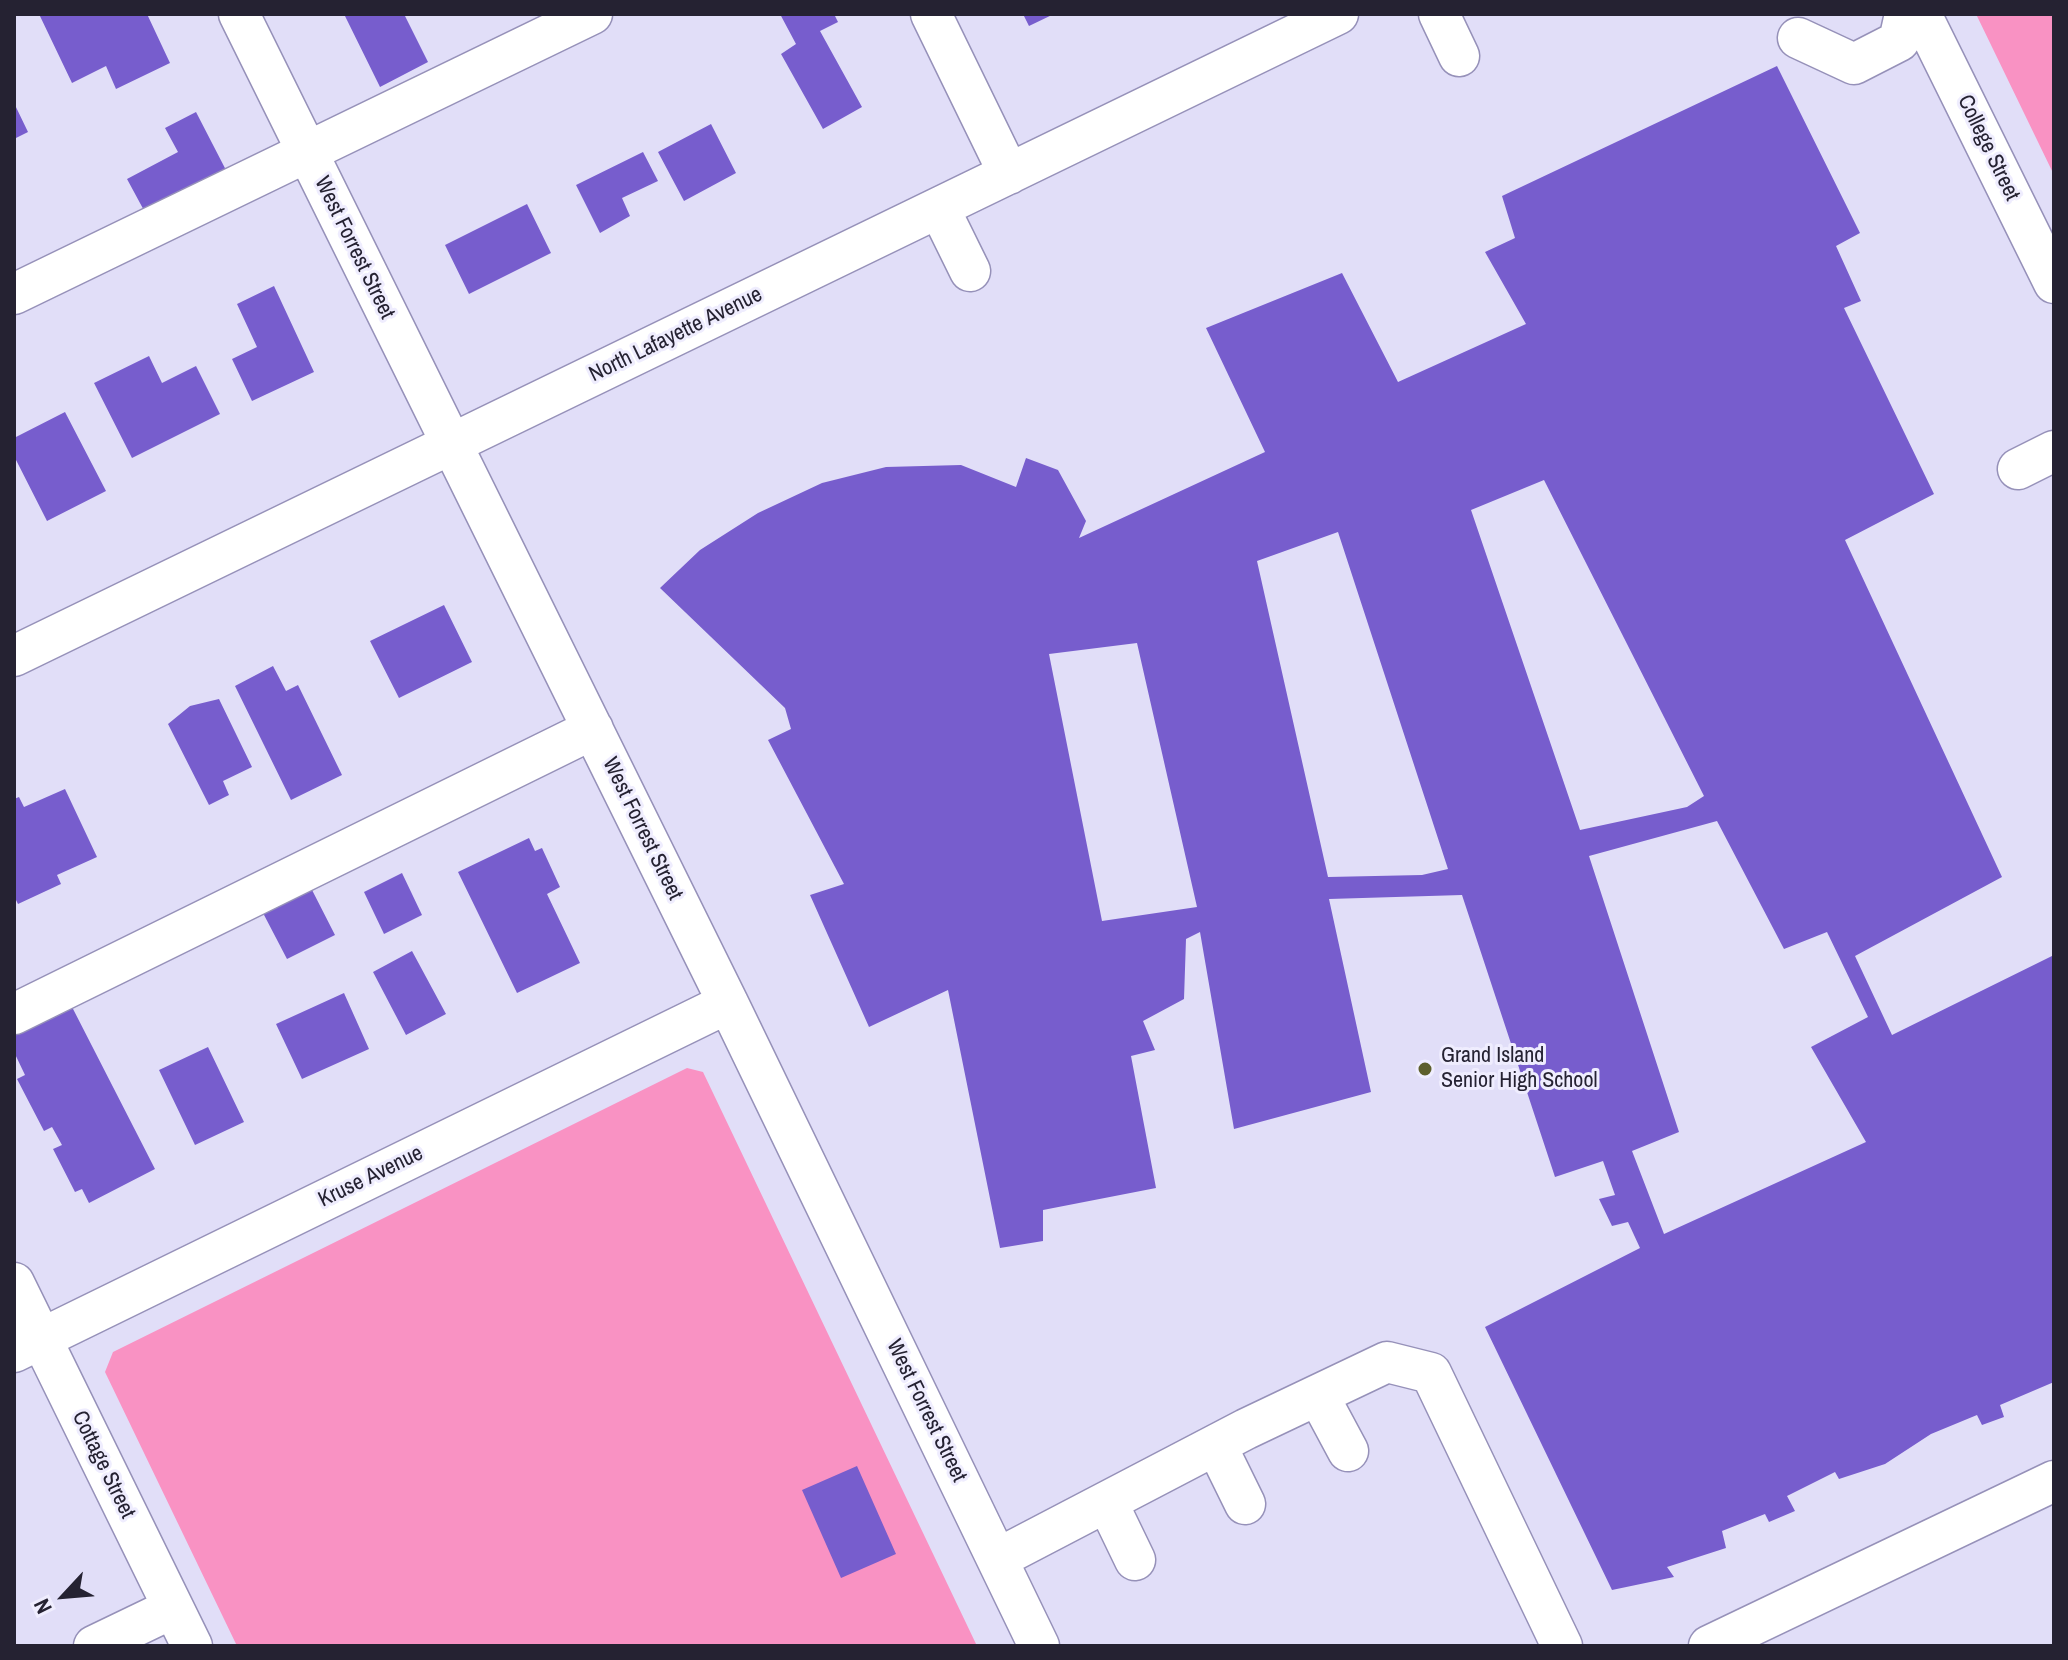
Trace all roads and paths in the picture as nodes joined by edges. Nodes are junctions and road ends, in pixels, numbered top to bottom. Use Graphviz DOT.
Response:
graph roads {
  1 [pos="239,14"];
  2 [pos="592,14"];
  3 [pos="931,14"];
  4 [pos="1338,14"];
  5 [pos="1439,14"];
  6 [pos="1905,14"];
  7 [pos="1921,14"];
  8 [pos="1798,38"];
  9 [pos="1459,56"];
  10 [pos="307,152"];
  11 [pos="1009,174"];
  12 [pos="939,208"];
  13 [pos="970,271"];
  14 [pos="2054,283"];
  15 [pos="14,294"];
  16 [pos="450,445"];
  17 [pos="2054,451"];
  18 [pos="2018,469"];
  19 [pos="14,656"];
  20 [pos="593,729"];
  21 [pos="728,1003"];
  22 [pos="14,1014"];
  23 [pos="14,1283"];
  24 [pos="28,1345"];
  25 [pos="1318,1395"];
  26 [pos="1216,1445"];
  27 [pos="1348,1451"];
  28 [pos="2054,1481"];
  29 [pos="1107,1502"];
  30 [pos="1245,1504"];
  31 [pos="997,1559"];
  32 [pos="1135,1560"];
  33 [pos="173,1608"];
  34 [pos="94,1646"];
  35 [pos="192,1646"];
  36 [pos="1039,1646"];
  37 [pos="1562,1646"];
  38 [pos="1709,1646"];
  1 -- 10 [label="street, West Forrest Street"];
  2 -- 10 [label="street"];
  3 -- 11 [label="street"];
  4 -- 11 [label="street, North Lafayette Avenue"];
  5 -- 9 [label="street"];
  6 -- 8 [label="street"];
  7 -- 14 [label="street, College Street"];
  10 -- 15 [label="street"];
  10 -- 16 [label="street, West Forrest Street"];
  11 -- 12 [label="street, North Lafayette Avenue"];
  12 -- 13 [label="street"];
  12 -- 16 [label="street, North Lafayette Avenue"];
  16 -- 19 [label="street, North Lafayette Avenue"];
  16 -- 20 [label="street, West Forrest Street"];
  17 -- 18 [label="street"];
  20 -- 21 [label="street, West Forrest Street"];
  20 -- 22 [label="street"];
  21 -- 24 [label="street, Kruse Avenue"];
  21 -- 31 [label="street, West Forrest Street"];
  23 -- 24 [label="street, Cottage Street"];
  24 -- 33 [label="street, Cottage Street"];
  25 -- 26 [label="street"];
  25 -- 27 [label="street"];
  25 -- 37 [label="street"];
  26 -- 29 [label="street"];
  26 -- 30 [label="street"];
  28 -- 38 [label="street"];
  29 -- 31 [label="street"];
  29 -- 32 [label="street"];
  31 -- 36 [label="street, West Forrest Street"];
  33 -- 34 [label="street"];
  33 -- 35 [label="street, Cottage Street"];
}
